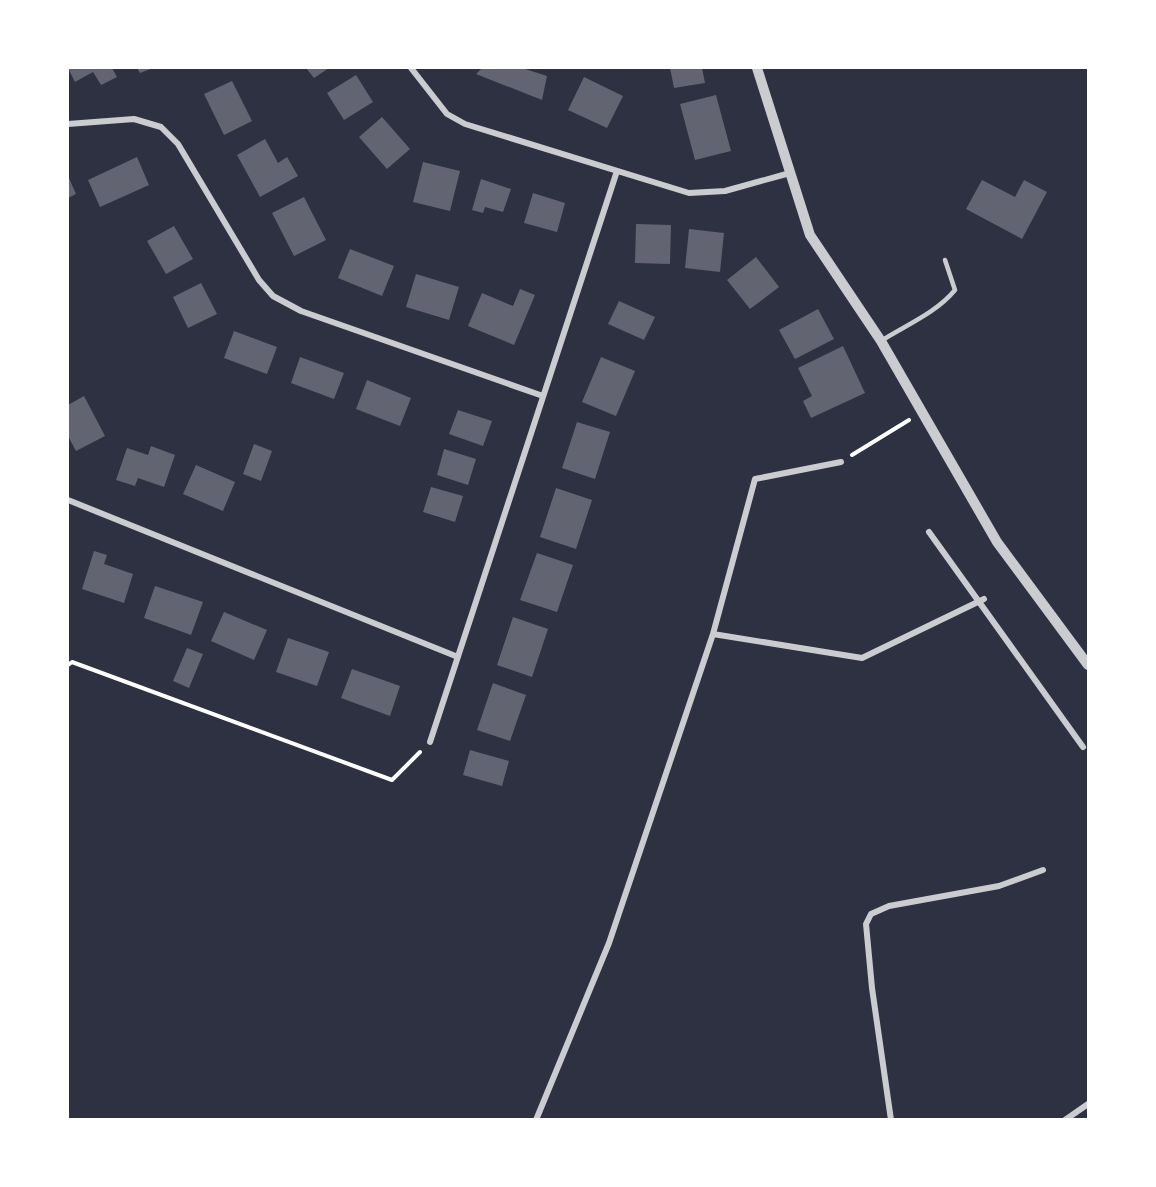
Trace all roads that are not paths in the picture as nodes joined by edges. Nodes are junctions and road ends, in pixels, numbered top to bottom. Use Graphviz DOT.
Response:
graph roads {
  1 [pos="411,68"];
  2 [pos="757,68"];
  3 [pos="68,124"];
  4 [pos="617,171"];
  5 [pos="790,173"];
  6 [pos="945,260"];
  7 [pos="881,341"];
  8 [pos="543,396"];
  9 [pos="841,462"];
  10 [pos="68,501"];
  11 [pos="929,532"];
  12 [pos="982,600"];
  13 [pos="713,634"];
  14 [pos="458,657"];
  15 [pos="1089,665"];
  16 [pos="430,742"];
  17 [pos="1083,747"];
  18 [pos="1043,870"];
  19 [pos="1089,1104"];
  20 [pos="537,1119"];
  21 [pos="891,1119"];
  22 [pos="1065,1119"];
  1 -- 4 [label="street"];
  2 -- 5 [label="street"];
  3 -- 8 [label="street"];
  4 -- 5 [label="street"];
  4 -- 8 [label="street"];
  5 -- 7 [label="street"];
  6 -- 7 [label="lane"];
  7 -- 15 [label="street"];
  8 -- 14 [label="street"];
  9 -- 13 [label="street"];
  10 -- 14 [label="street"];
  11 -- 12 [label="street"];
  12 -- 13 [label="street"];
  12 -- 17 [label="street"];
  13 -- 20 [label="street"];
  14 -- 16 [label="street"];
  18 -- 21 [label="street"];
  19 -- 22 [label="street"];
}
